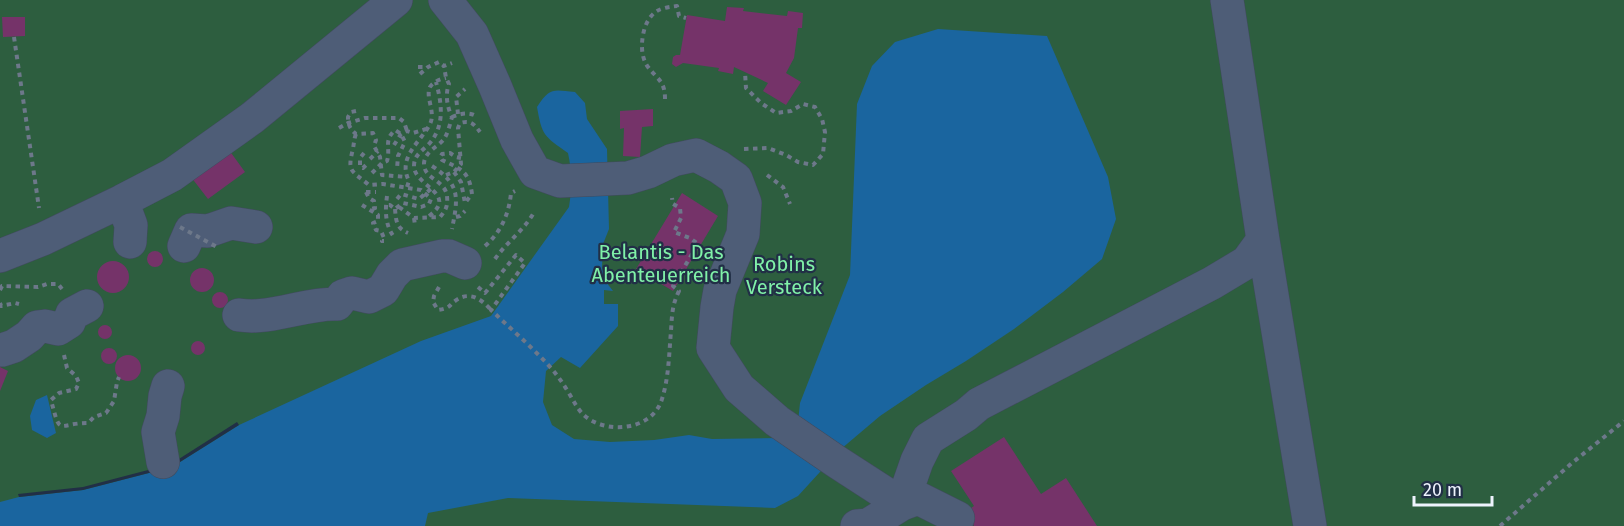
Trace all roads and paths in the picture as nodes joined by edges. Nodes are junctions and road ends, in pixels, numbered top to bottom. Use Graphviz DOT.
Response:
graph roads {
  1 [pos="396,0"];
  2 [pos="445,0"];
  3 [pos="1227,0"];
  4 [pos="686,18"];
  5 [pos="14,37"];
  6 [pos="418,67"];
  7 [pos="428,67"];
  8 [pos="745,72"];
  9 [pos="420,75"];
  10 [pos="446,78"];
  11 [pos="436,82"];
  12 [pos="457,83"];
  13 [pos="449,84"];
  14 [pos="463,84"];
  15 [pos="665,99"];
  16 [pos="356,111"];
  17 [pos="452,117"];
  18 [pos="348,123"];
  19 [pos="339,128"];
  20 [pos="350,129"];
  21 [pos="426,129"];
  22 [pos="407,131"];
  23 [pos="356,134"];
  24 [pos="400,134"];
  25 [pos="347,135"];
  26 [pos="501,140"];
  27 [pos="394,145"];
  28 [pos="739,149"];
  29 [pos="378,151"];
  30 [pos="364,153"];
  31 [pos="351,157"];
  32 [pos="360,158"];
  33 [pos="461,158"];
  34 [pos="370,159"];
  35 [pos="382,163"];
  36 [pos="367,164"];
  37 [pos="432,166"];
  38 [pos="459,168"];
  39 [pos="397,169"];
  40 [pos="414,170"];
  41 [pos="760,171"];
  42 [pos="454,172"];
  43 [pos="372,173"];
  44 [pos="406,175"];
  45 [pos="446,175"];
  46 [pos="369,185"];
  47 [pos="407,187"];
  48 [pos="432,188"];
  49 [pos="518,189"];
  50 [pos="366,192"];
  51 [pos="376,192"];
  52 [pos="425,194"];
  53 [pos="387,196"];
  54 [pos="672,198"];
  55 [pos="397,199"];
  56 [pos="122,201"];
  57 [pos="790,204"];
  58 [pos="362,205"];
  59 [pos="386,205"];
  60 [pos="397,208"];
  61 [pos="371,210"];
  62 [pos="465,211"];
  63 [pos="533,214"];
  64 [pos="428,217"];
  65 [pos="414,218"];
  66 [pos="415,225"];
  67 [pos="256,227"];
  68 [pos="182,236"];
  69 [pos="43,239"];
  70 [pos="1263,240"];
  71 [pos="391,241"];
  72 [pos="130,242"];
  73 [pos="217,247"];
  74 [pos="0,256"];
  75 [pos="480,267"];
  76 [pos="0,290"];
  77 [pos="80,310"];
  78 [pos="491,310"];
  79 [pos="239,315"];
  80 [pos="2,350"];
  81 [pos="67,368"];
  82 [pos="119,377"];
  83 [pos="168,386"];
  84 [pos="1624,421"];
  85 [pos="163,462"];
  86 [pos="902,504"];
  87 [pos="958,518"];
  88 [pos="1300,518"];
  89 [pos="857,526"];
  90 [pos="1500,526"];
  1 -- 56 [label="street"];
  2 -- 26 [label="street"];
  3 -- 70 [label="street"];
  4 -- 15 [label="path"];
  5 -- 69 [label="path"];
  6 -- 7 [label="path"];
  7 -- 9 [label="path"];
  7 -- 10 [label="path"];
  8 -- 28 [label="path"];
  10 -- 11 [label="path"];
  10 -- 13 [label="path"];
  11 -- 21 [label="path"];
  11 -- 40 [label="path"];
  12 -- 13 [label="path"];
  13 -- 17 [label="path"];
  14 -- 17 [label="path"];
  16 -- 18 [label="path"];
  17 -- 64 [label="path"];
  18 -- 19 [label="path"];
  18 -- 20 [label="path"];
  18 -- 22 [label="path"];
  20 -- 23 [label="path"];
  20 -- 25 [label="path"];
  21 -- 22 [label="path"];
  21 -- 44 [label="path"];
  22 -- 24 [label="path"];
  23 -- 29 [label="path"];
  23 -- 31 [label="path"];
  24 -- 27 [label="path"];
  24 -- 35 [label="path"];
  24 -- 39 [label="path"];
  26 -- 33 [label="path"];
  26 -- 86 [label="street"];
  29 -- 34 [label="path"];
  29 -- 35 [label="path"];
  30 -- 32 [label="path"];
  31 -- 32 [label="path"];
  31 -- 46 [label="path"];
  32 -- 36 [label="path"];
  33 -- 38 [label="path"];
  33 -- 38 [label="path"];
  35 -- 43 [label="path"];
  35 -- 44 [label="path"];
  37 -- 45 [label="path"];
  38 -- 42 [label="path"];
  38 -- 42 [label="path"];
  40 -- 44 [label="path"];
  40 -- 48 [label="path"];
  41 -- 57 [label="path"];
  42 -- 45 [label="path"];
  44 -- 47 [label="path"];
  45 -- 62 [label="path"];
  46 -- 47 [label="path"];
  46 -- 50 [label="path"];
  47 -- 52 [label="path"];
  48 -- 52 [label="path"];
  48 -- 64 [label="path"];
  49 -- 75 [label="path"];
  50 -- 51 [label="path"];
  50 -- 61 [label="path"];
  52 -- 55 [label="path"];
  52 -- 60 [label="path"];
  53 -- 59 [label="path"];
  54 -- 78 [label="path"];
  56 -- 69 [label="street"];
  56 -- 72 [label="street"];
  58 -- 61 [label="path"];
  59 -- 60 [label="path"];
  59 -- 60 [label="path"];
  60 -- 65 [label="path"];
  61 -- 71 [label="path"];
  63 -- 75 [label="path"];
  64 -- 65 [label="path"];
  65 -- 66 [label="path"];
  67 -- 68 [label="street"];
  68 -- 73 [label="path, bridge"];
  69 -- 74 [label="street"];
  70 -- 86 [label="street"];
  70 -- 88 [label="street"];
  75 -- 78 [label="path"];
  75 -- 78 [label="path"];
  75 -- 79 [label="street"];
  76 -- 77 [label="path"];
  77 -- 80 [label="street"];
  81 -- 82 [label="path"];
  83 -- 85 [label="street"];
  84 -- 90 [label="path"];
  86 -- 87 [label="street"];
  86 -- 89 [label="street"];
}
